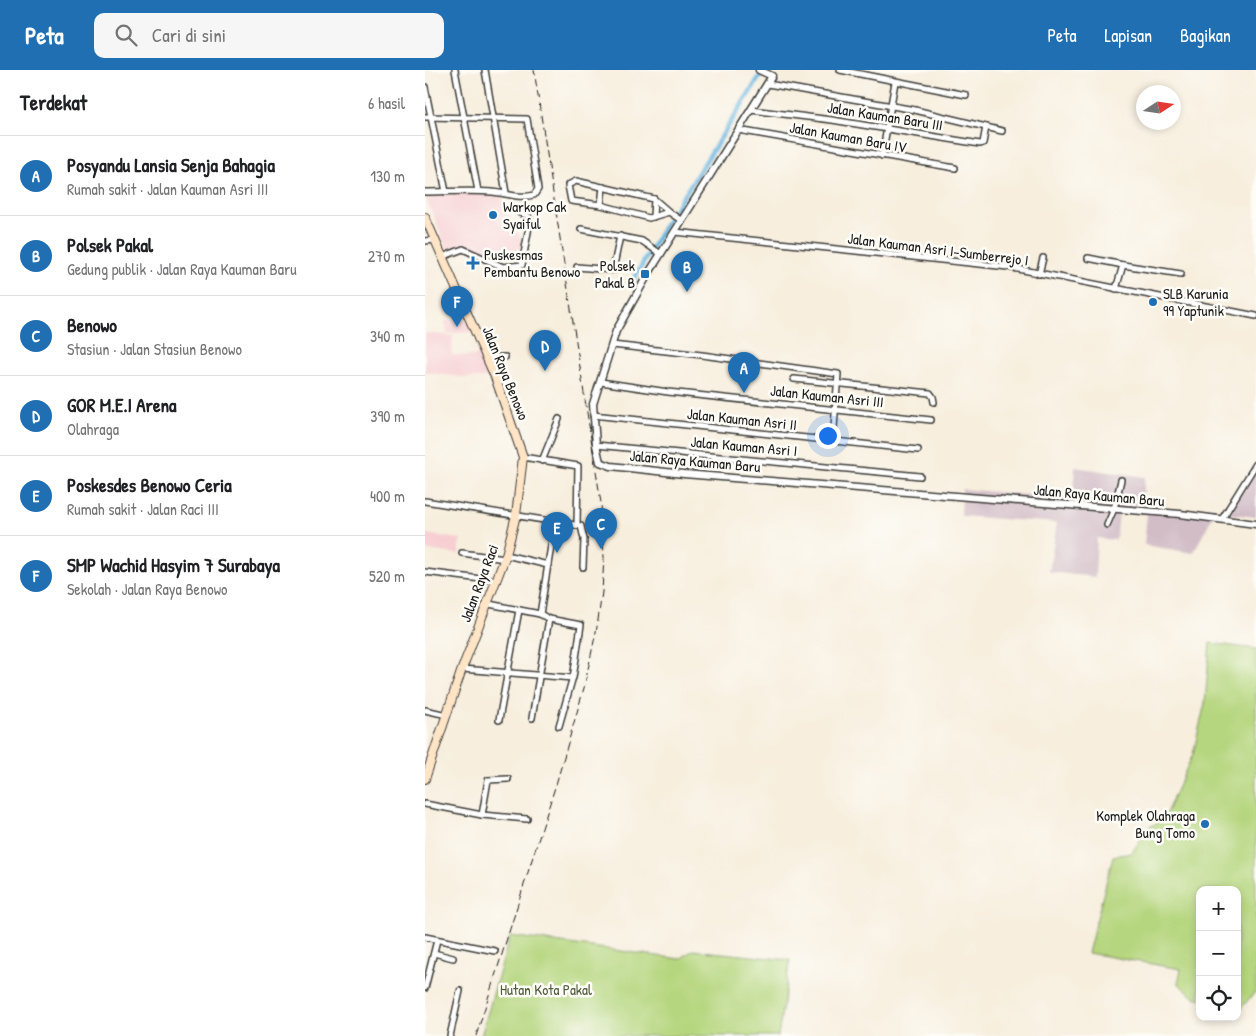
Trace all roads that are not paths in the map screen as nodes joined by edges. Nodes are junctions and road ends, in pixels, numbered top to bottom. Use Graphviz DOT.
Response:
graph roads {
  1 [pos="455,70"];
  2 [pos="485,70"];
  3 [pos="759,70"];
  4 [pos="840,70"];
  5 [pos="773,73"];
  6 [pos="895,82"];
  7 [pos="768,84"];
  8 [pos="425,87"];
  9 [pos="966,95"];
  10 [pos="890,106"];
  11 [pos="751,110"];
  12 [pos="432,116"];
  13 [pos="425,117"];
  14 [pos="462,117"];
  15 [pos="493,119"];
  16 [pos="986,127"];
  17 [pos="886,129"];
  18 [pos="738,130"];
  19 [pos="1003,131"];
  20 [pos="882,156"];
  21 [pos="955,168"];
  22 [pos="603,187"];
  23 [pos="478,191"];
  24 [pos="425,192"];
  25 [pos="446,192"];
  26 [pos="506,193"];
  27 [pos="654,199"];
  28 [pos="601,205"];
  29 [pos="669,212"];
  30 [pos="520,213"];
  31 [pos="425,217"];
  32 [pos="653,217"];
  33 [pos="682,221"];
  34 [pos="581,229"];
  35 [pos="675,232"];
  36 [pos="620,236"];
  37 [pos="435,240"];
  38 [pos="425,241"];
  39 [pos="659,253"];
  40 [pos="443,257"];
  41 [pos="1043,258"];
  42 [pos="1089,258"];
  43 [pos="1123,265"];
  44 [pos="577,267"];
  45 [pos="1039,274"];
  46 [pos="1181,274"];
  47 [pos="1116,289"];
  48 [pos="1256,316"];
  49 [pos="611,345"];
  50 [pos="505,357"];
  51 [pos="487,358"];
  52 [pos="794,379"];
  53 [pos="601,382"];
  54 [pos="839,384"];
  55 [pos="934,402"];
  56 [pos="836,410"];
  57 [pos="593,415"];
  58 [pos="559,419"];
  59 [pos="931,420"];
  60 [pos="833,441"];
  61 [pos="596,445"];
  62 [pos="918,450"];
  63 [pos="523,457"];
  64 [pos="541,461"];
  65 [pos="1256,464"];
  66 [pos="920,476"];
  67 [pos="1121,480"];
  68 [pos="425,501"];
  69 [pos="1115,509"];
  70 [pos="516,515"];
  71 [pos="1222,519"];
  72 [pos="555,521"];
  73 [pos="1256,524"];
  74 [pos="1107,525"];
  75 [pos="577,526"];
  76 [pos="462,553"];
  77 [pos="505,557"];
  78 [pos="548,565"];
  79 [pos="583,567"];
  80 [pos="425,572"];
  81 [pos="498,581"];
  82 [pos="489,604"];
  83 [pos="519,610"];
  84 [pos="540,614"];
  85 [pos="549,619"];
  86 [pos="462,669"];
  87 [pos="507,674"];
  88 [pos="539,677"];
  89 [pos="572,680"];
  90 [pos="425,710"];
  91 [pos="447,715"];
  92 [pos="531,718"];
  93 [pos="499,720"];
  94 [pos="559,726"];
  95 [pos="425,779"];
  96 [pos="507,779"];
  97 [pos="425,804"];
  98 [pos="482,815"];
  99 [pos="527,819"];
  100 [pos="425,937"];
  101 [pos="437,940"];
  102 [pos="495,951"];
  103 [pos="434,953"];
  104 [pos="453,958"];
  105 [pos="425,988"];
  106 [pos="460,992"];
  107 [pos="450,1036"];
  1 -- 14 [label="street"];
  2 -- 15 [label="street"];
  3 -- 5 [label="street"];
  4 -- 6 [label="street"];
  5 -- 7 [label="street, Jalan Raya Kauman Baru"];
  6 -- 9 [label="street"];
  6 -- 10 [label="street"];
  7 -- 10 [label="street"];
  7 -- 11 [label="street, Jalan Raya Kauman Baru"];
  8 -- 12 [label="street"];
  10 -- 16 [label="street"];
  10 -- 17 [label="street"];
  11 -- 17 [label="street, Jalan Kauman Baru III"];
  11 -- 18 [label="street, Jalan Raya Kauman Baru"];
  12 -- 13 [label="street"];
  12 -- 14 [label="street"];
  12 -- 25 [label="street"];
  14 -- 15 [label="street"];
  14 -- 23 [label="street"];
  15 -- 26 [label="street"];
  15 -- 26 [label="street"];
  16 -- 17 [label="street, Jalan Kauman Baru III"];
  16 -- 19 [label="street"];
  17 -- 20 [label="street"];
  18 -- 20 [label="street, Jalan Kauman Baru IV"];
  18 -- 33 [label="street, Jalan Raya Kauman Baru"];
  20 -- 21 [label="street, Jalan Kauman Baru IV"];
  22 -- 27 [label="street"];
  22 -- 28 [label="street"];
  22 -- 28 [label="street"];
  23 -- 25 [label="street"];
  23 -- 26 [label="street"];
  24 -- 25 [label="street"];
  27 -- 29 [label="street"];
  27 -- 32 [label="street"];
  28 -- 32 [label="street"];
  29 -- 32 [label="street"];
  29 -- 33 [label="street"];
  30 -- 40 [label="street"];
  31 -- 37 [label="main road, Jalan Raya Benowo"];
  33 -- 35 [label="street, Jalan Raya Kauman Baru"];
  34 -- 36 [label="street"];
  35 -- 39 [label="street, Jalan Raya Kauman Baru"];
  35 -- 45 [label="street, Jalan Kauman Asri I-Sumberrejo I"];
  36 -- 39 [label="street"];
  36 -- 44 [label="street"];
  37 -- 38 [label="street"];
  37 -- 40 [label="main road, Jalan Raya Benowo"];
  39 -- 49 [label="street, Jalan Raya Kauman Baru"];
  40 -- 51 [label="main road, Jalan Raya Benowo"];
  41 -- 45 [label="street"];
  42 -- 43 [label="street"];
  43 -- 46 [label="street"];
  43 -- 47 [label="street"];
  45 -- 47 [label="street, Jalan Kauman Asri I-Sumberrejo I"];
  47 -- 48 [label="street, Jalan Kauman Asri I-Sumberrejo I"];
  49 -- 53 [label="street, Jalan Raya Kauman Baru"];
  49 -- 54 [label="street"];
  50 -- 51 [label="street"];
  51 -- 63 [label="main road, Jalan Raya Benowo"];
  52 -- 54 [label="street"];
  53 -- 56 [label="street, Jalan Kauman Asri III"];
  53 -- 57 [label="street, Jalan Raya Kauman Baru"];
  54 -- 55 [label="street"];
  54 -- 56 [label="street"];
  56 -- 59 [label="street, Jalan Kauman Asri III"];
  56 -- 60 [label="street"];
  57 -- 60 [label="street, Jalan Kauman Asri II"];
  57 -- 61 [label="street, Jalan Raya Kauman Baru"];
  58 -- 64 [label="street"];
  60 -- 62 [label="street, Jalan Kauman Asri II"];
  61 -- 66 [label="street, Jalan Kauman Asri I"];
  61 -- 69 [label="street, Jalan Raya Kauman Baru"];
  63 -- 64 [label="street"];
  63 -- 70 [label="main road, Jalan Raya Raci"];
  64 -- 75 [label="street"];
  65 -- 71 [label="street"];
  67 -- 69 [label="street"];
  68 -- 70 [label="street"];
  69 -- 71 [label="street, Jalan Raya Kauman Baru"];
  69 -- 74 [label="street"];
  70 -- 72 [label="street"];
  70 -- 77 [label="main road, Jalan Raya Raci"];
  71 -- 73 [label="street, Jalan Raya Kauman Baru"];
  72 -- 75 [label="street"];
  72 -- 78 [label="street"];
  75 -- 79 [label="street"];
  76 -- 77 [label="street"];
  77 -- 78 [label="street"];
  77 -- 81 [label="main road, Jalan Raya Raci"];
  78 -- 84 [label="street"];
  80 -- 81 [label="street"];
  81 -- 82 [label="main road, Jalan Raya Raci"];
  82 -- 83 [label="street"];
  82 -- 86 [label="main road, Jalan Raya Raci"];
  83 -- 84 [label="street"];
  83 -- 87 [label="street"];
  84 -- 85 [label="street"];
  85 -- 88 [label="street"];
  85 -- 89 [label="street"];
  86 -- 87 [label="street"];
  86 -- 91 [label="main road, Jalan Raya Raci"];
  87 -- 88 [label="street"];
  87 -- 93 [label="street"];
  88 -- 89 [label="street"];
  88 -- 92 [label="street"];
  89 -- 94 [label="street"];
  90 -- 91 [label="street"];
  91 -- 95 [label="main road, Jalan Raya Raci"];
  96 -- 98 [label="street"];
  97 -- 98 [label="street"];
  98 -- 99 [label="street"];
  100 -- 101 [label="street"];
  101 -- 102 [label="street"];
  101 -- 103 [label="street"];
  103 -- 104 [label="street"];
  103 -- 105 [label="street"];
  106 -- 107 [label="street"];
}
